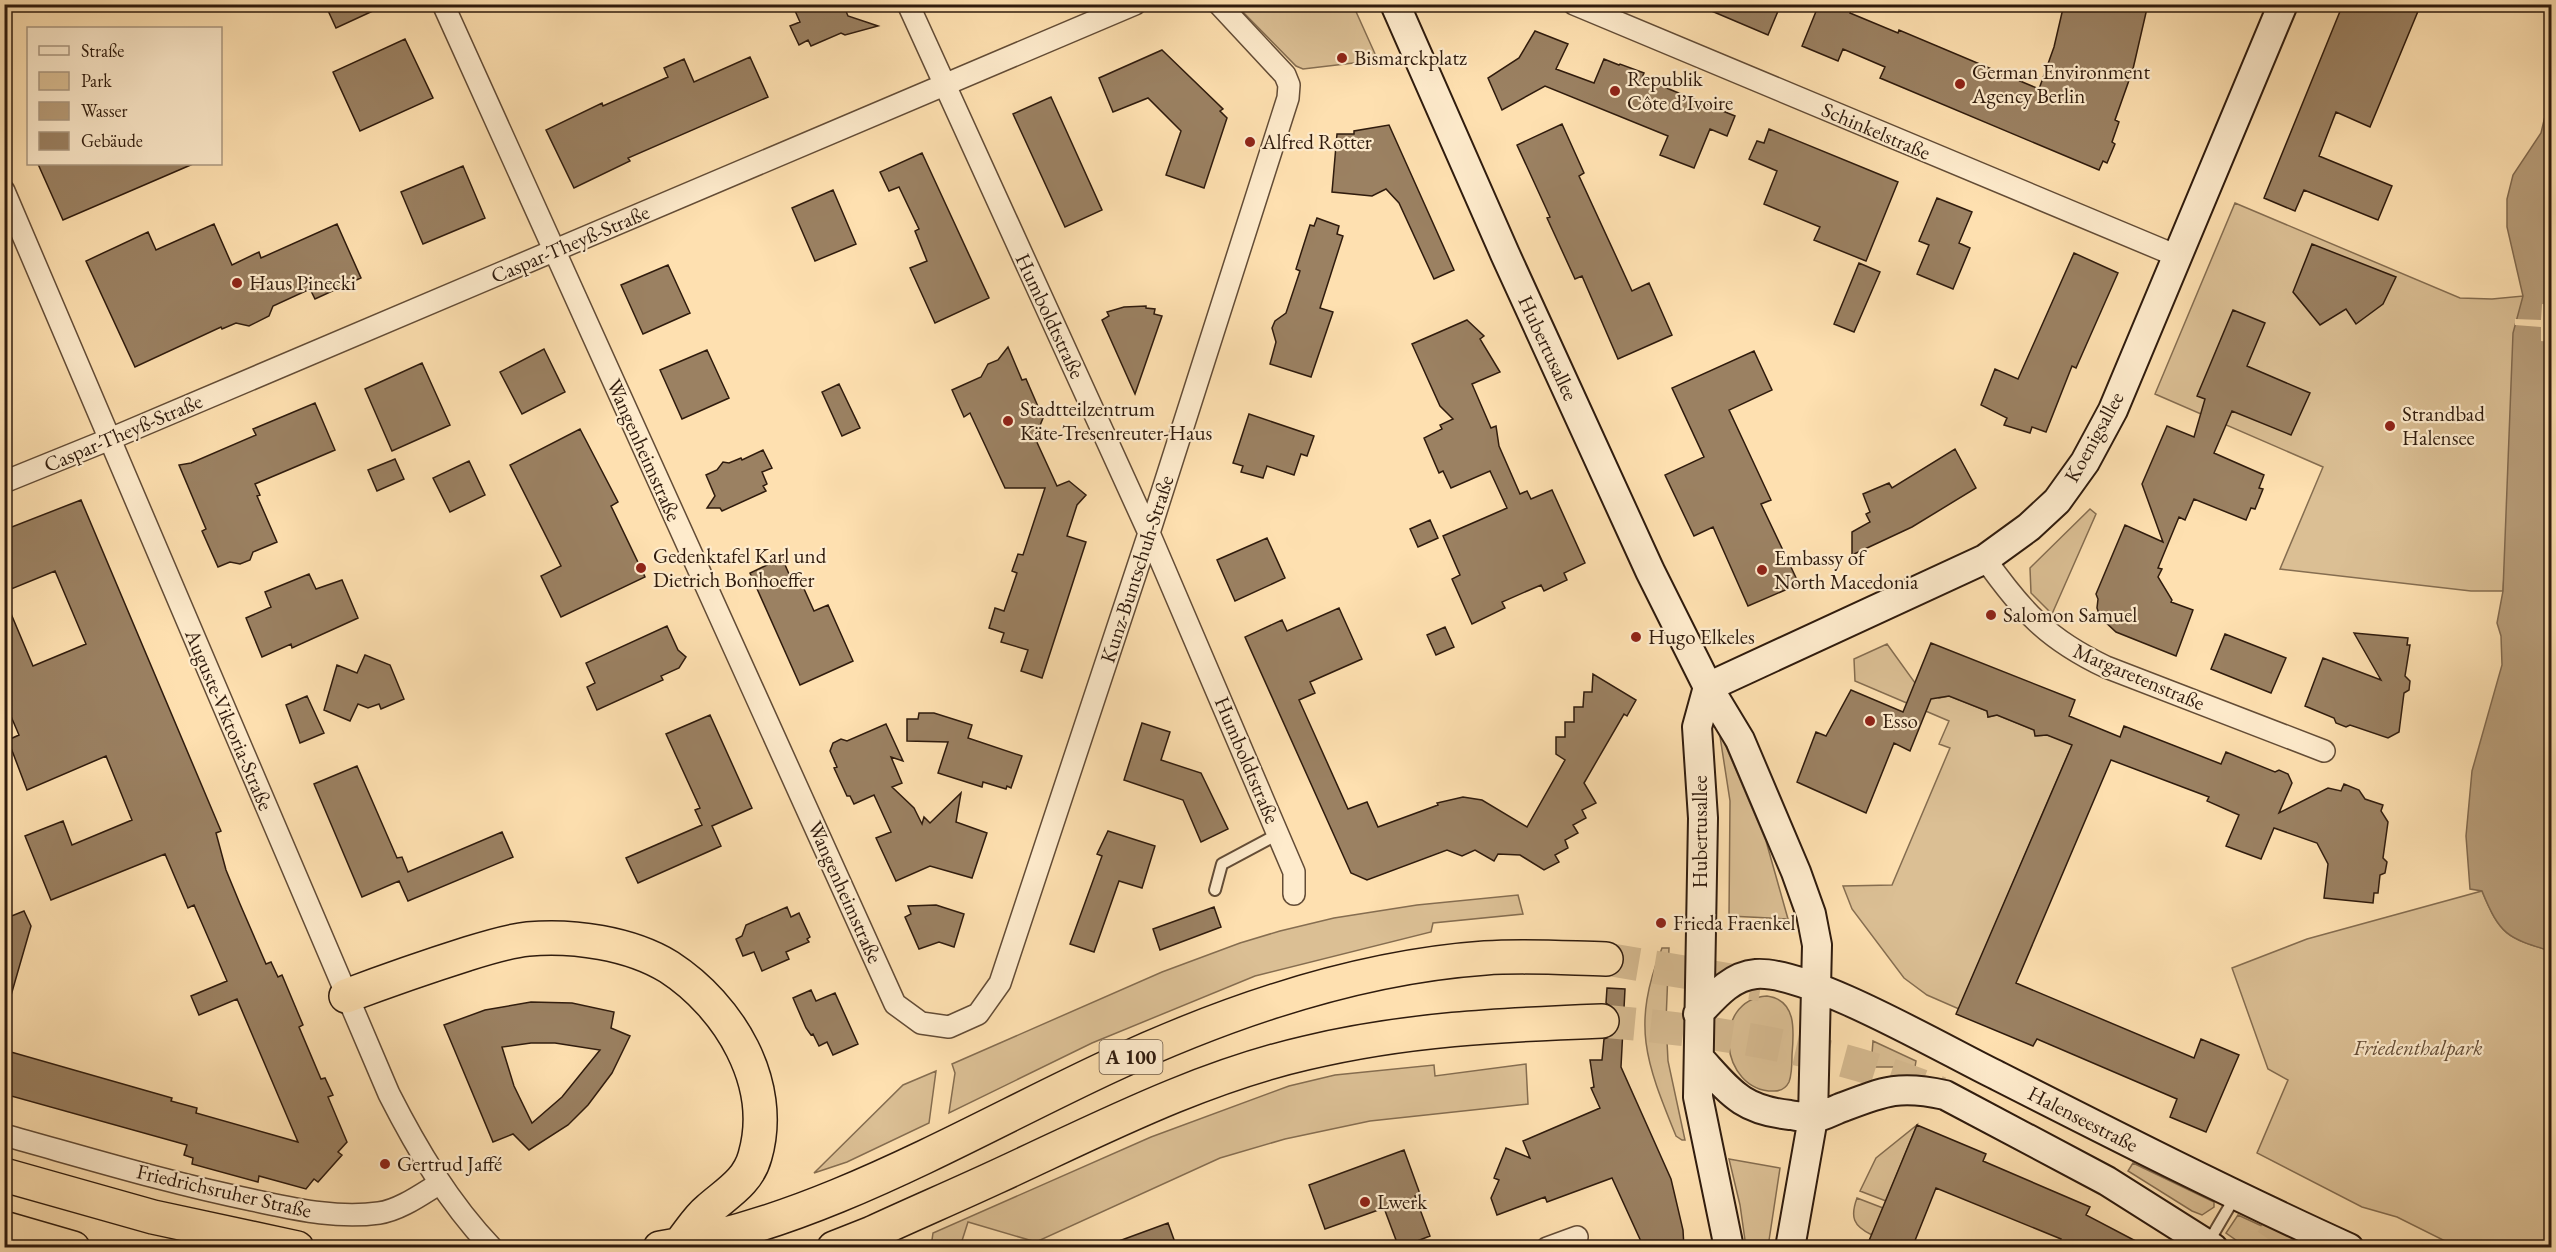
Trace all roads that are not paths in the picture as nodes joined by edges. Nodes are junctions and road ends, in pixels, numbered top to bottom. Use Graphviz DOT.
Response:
graph roads {
  1 [pos="443,4"];
  2 [pos="908,4"];
  3 [pos="1135,4"];
  4 [pos="1219,4"];
  5 [pos="1395,4"];
  6 [pos="1575,4"];
  7 [pos="2283,4"];
  8 [pos="945,86"];
  9 [pos="4,191"];
  10 [pos="554,250"];
  11 [pos="2177,256"];
  12 [pos="110,439"];
  13 [pos="4,482"];
  14 [pos="1149,533"];
  15 [pos="1985,559"];
  16 [pos="1708,687"];
  17 [pos="2324,751"];
  18 [pos="1278,834"];
  19 [pos="1215,890"];
  20 [pos="1294,894"];
  21 [pos="1606,959"];
  22 [pos="1817,989"];
  23 [pos="346,996"];
  24 [pos="1698,1014"];
  25 [pos="1602,1021"];
  26 [pos="948,1027"];
  27 [pos="1700,1059"];
  28 [pos="1813,1118"];
  29 [pos="4,1135"];
  30 [pos="4,1175"];
  31 [pos="440,1183"];
  32 [pos="2236,1197"];
  33 [pos="4,1228"];
  34 [pos="1577,1237"];
  35 [pos="486,1242"];
  36 [pos="2211,1245"];
  37 [pos="670,1246"];
  38 [pos="74,1248"];
  39 [pos="297,1248"];
  40 [pos="834,1248"];
  41 [pos="1547,1248"];
  42 [pos="1729,1248"];
  43 [pos="1790,1248"];
  44 [pos="2349,1248"];
  1 -- 10 [label="street, Wangenheimstraße"];
  2 -- 8 [label="street, Humboldtstraße"];
  3 -- 8 [label="street, Caspar-Theyß-Straße"];
  4 -- 14 [label="street, Kunz-Buntschuh-Straße"];
  5 -- 16 [label="main road, Hubertusallee"];
  6 -- 11 [label="street, Schinkelstraße"];
  7 -- 11 [label="main road, Koenigsallee"];
  8 -- 10 [label="street, Caspar-Theyß-Straße"];
  8 -- 14 [label="street, Humboldtstraße"];
  9 -- 12 [label="street, Auguste-Viktoria-Straße"];
  10 -- 12 [label="street, Caspar-Theyß-Straße"];
  10 -- 26 [label="street, Wangenheimstraße"];
  11 -- 15 [label="main road, Koenigsallee"];
  12 -- 13 [label="street, Caspar-Theyß-Straße"];
  12 -- 23 [label="street, Auguste-Viktoria-Straße"];
  14 -- 18 [label="street, Humboldtstraße"];
  14 -- 26 [label="street, Kunz-Buntschuh-Straße"];
  15 -- 16 [label="main road, Koenigsallee"];
  15 -- 17 [label="street, Margaretenstraße"];
  16 -- 22 [label="main road, Hubertusallee"];
  16 -- 24 [label="main road, Hubertusallee"];
  18 -- 19 [label="lane"];
  18 -- 20 [label="street, Humboldtstraße"];
  21 -- 37 [label="highway, A 100"];
  22 -- 24 [label="main road"];
  22 -- 28 [label="main road"];
  22 -- 32 [label="main road, Halenseestraße"];
  23 -- 31 [label="street, Auguste-Viktoria-Straße"];
  23 -- 37 [label="highway"];
  24 -- 27 [label="main road"];
  25 -- 40 [label="highway, A 100"];
  27 -- 28 [label="main road"];
  27 -- 42 [label="main road"];
  28 -- 36 [label="main road, Halenseestraße"];
  28 -- 43 [label="main road"];
  29 -- 31 [label="street, Friedrichsruher Straße"];
  30 -- 39 [label="highway"];
  31 -- 35 [label="street, Auguste-Viktoria-Straße"];
  32 -- 36 [label="lane"];
  32 -- 44 [label="main road, Halenseestraße"];
  33 -- 38 [label="highway"];
  34 -- 41 [label="street"];
}
